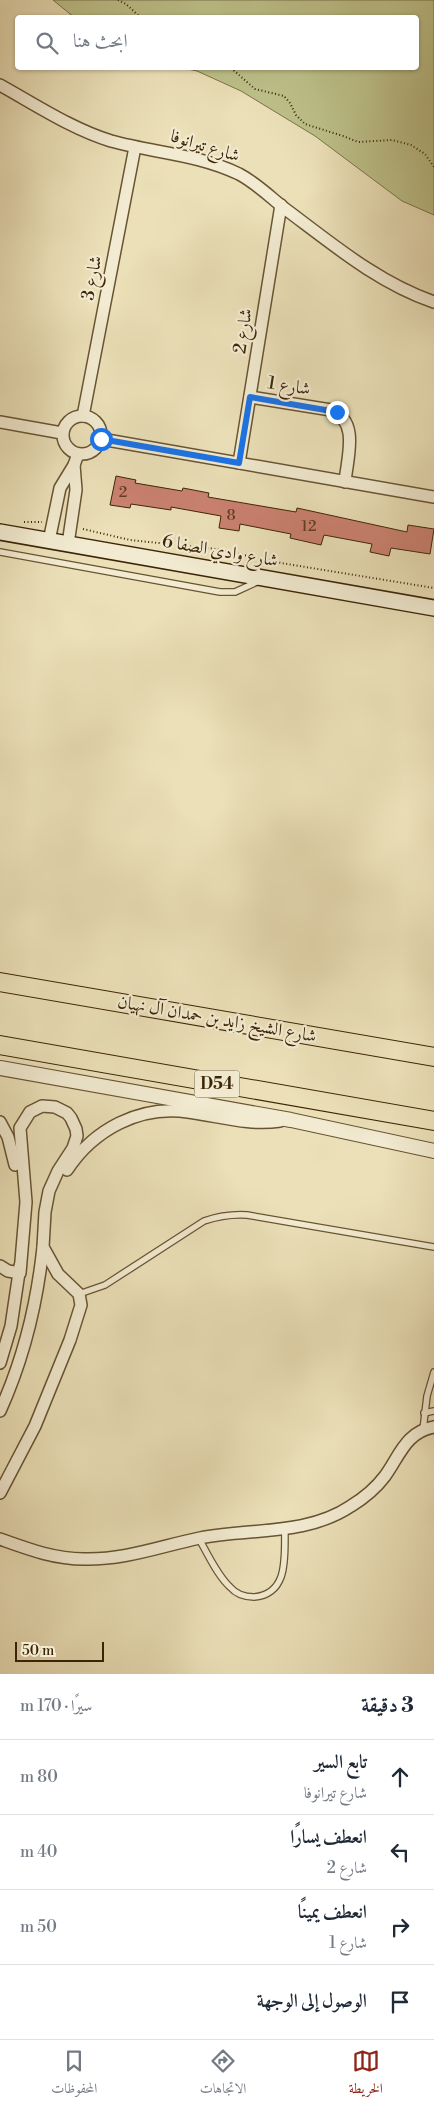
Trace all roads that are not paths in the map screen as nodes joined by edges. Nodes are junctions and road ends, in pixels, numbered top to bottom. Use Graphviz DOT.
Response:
graph roads {
  1 [pos="0,85"];
  2 [pos="135,147"];
  3 [pos="281,205"];
  4 [pos="434,302"];
  5 [pos="250,397"];
  6 [pos="83,416"];
  7 [pos="0,422"];
  8 [pos="62,433"];
  9 [pos="101,439"];
  10 [pos="239,463"];
  11 [pos="76,464"];
  12 [pos="345,482"];
  13 [pos="434,497"];
  14 [pos="53,519"];
  15 [pos="71,522"];
  16 [pos="0,532"];
  17 [pos="49,541"];
  18 [pos="68,544"];
  19 [pos="0,552"];
  20 [pos="266,578"];
  21 [pos="434,608"];
  22 [pos="0,982"];
  23 [pos="0,1046"];
  24 [pos="434,1057"];
  25 [pos="0,1068"];
  26 [pos="291,1120"];
  27 [pos="434,1121"];
  28 [pos="0,1122"];
  29 [pos="434,1151"];
  30 [pos="43,1246"];
  31 [pos="434,1247"];
  32 [pos="0,1269"];
  33 [pos="20,1273"];
  34 [pos="79,1294"];
  35 [pos="0,1363"];
  36 [pos="434,1372"];
  37 [pos="0,1411"];
  38 [pos="434,1411"];
  39 [pos="424,1413"];
  40 [pos="428,1428"];
  41 [pos="0,1493"];
  42 [pos="285,1529"];
  43 [pos="0,1539"];
  44 [pos="199,1539"];
  1 -- 2 [label="street, شارع تيرانوفا"];
  2 -- 3 [label="street, شارع تيرانوفا"];
  2 -- 6 [label="street, شارع 3"];
  3 -- 4 [label="street, شارع تيرانوفا"];
  3 -- 5 [label="street, شارع 2"];
  5 -- 10 [label="street, شارع 2"];
  5 -- 12 [label="street, شارع 1"];
  6 -- 8 [label="street"];
  6 -- 9 [label="street"];
  7 -- 8 [label="street"];
  8 -- 11 [label="street"];
  9 -- 10 [label="street"];
  9 -- 11 [label="street"];
  10 -- 12 [label="street"];
  11 -- 14 [label="street"];
  11 -- 15 [label="street"];
  12 -- 13 [label="street"];
  14 -- 15 [label="street"];
  14 -- 17 [label="street"];
  15 -- 18 [label="street"];
  16 -- 17 [label="main road, شارع وادي الصفا 6"];
  17 -- 18 [label="main road, شارع وادي الصفا 6"];
  18 -- 20 [label="main road, شارع وادي الصفا 6"];
  19 -- 20 [label="lane"];
  20 -- 21 [label="main road, شارع وادي الصفا 6"];
  22 -- 24 [label="main road, شارع الشيخ زايد بن حمدان آل نهيان"];
  23 -- 27 [label="main road, D54"];
  25 -- 26 [label="street"];
  26 -- 29 [label="street"];
  26 -- 30 [label="street"];
  28 -- 33 [label="street"];
  30 -- 33 [label="street"];
  30 -- 34 [label="street"];
  30 -- 37 [label="street"];
  31 -- 34 [label="lane"];
  32 -- 33 [label="street"];
  33 -- 35 [label="street"];
  34 -- 41 [label="street"];
  36 -- 39 [label="lane"];
  38 -- 39 [label="lane"];
  39 -- 40 [label="lane"];
  40 -- 42 [label="street"];
  42 -- 44 [label="street"];
  42 -- 44 [label="lane"];
  43 -- 44 [label="street"];
}
